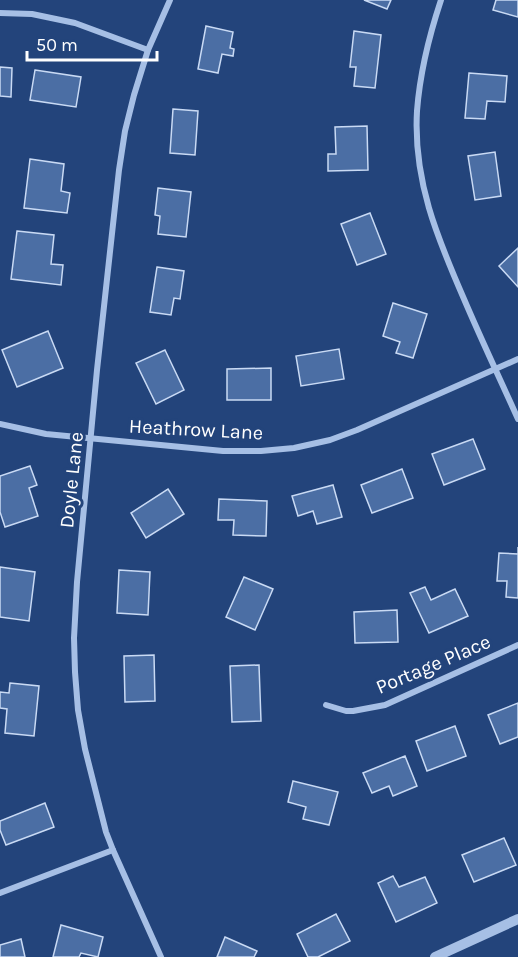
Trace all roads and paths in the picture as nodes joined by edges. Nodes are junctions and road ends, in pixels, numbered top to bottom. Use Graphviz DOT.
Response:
graph roads {
  1 [pos="170,0"];
  2 [pos="441,0"];
  3 [pos="0,13"];
  4 [pos="148,50"];
  5 [pos="518,359"];
  6 [pos="495,369"];
  7 [pos="518,419"];
  8 [pos="0,424"];
  9 [pos="92,438"];
  10 [pos="518,645"];
  11 [pos="326,705"];
  12 [pos="113,850"];
  13 [pos="0,893"];
  14 [pos="518,919"];
  15 [pos="161,957"];
  16 [pos="435,957"];
  1 -- 4 [label="street, Doyle Lane"];
  2 -- 6 [label="street"];
  3 -- 4 [label="street"];
  4 -- 9 [label="street, Doyle Lane"];
  5 -- 6 [label="street, Heathrow Lane"];
  6 -- 7 [label="street"];
  6 -- 9 [label="street, Heathrow Lane"];
  8 -- 9 [label="street, Heathrow Lane"];
  9 -- 12 [label="street, Doyle Lane"];
  10 -- 11 [label="street, Portage Place"];
  12 -- 13 [label="street"];
  12 -- 15 [label="street, Doyle Lane"];
  14 -- 16 [label="street"];
}
